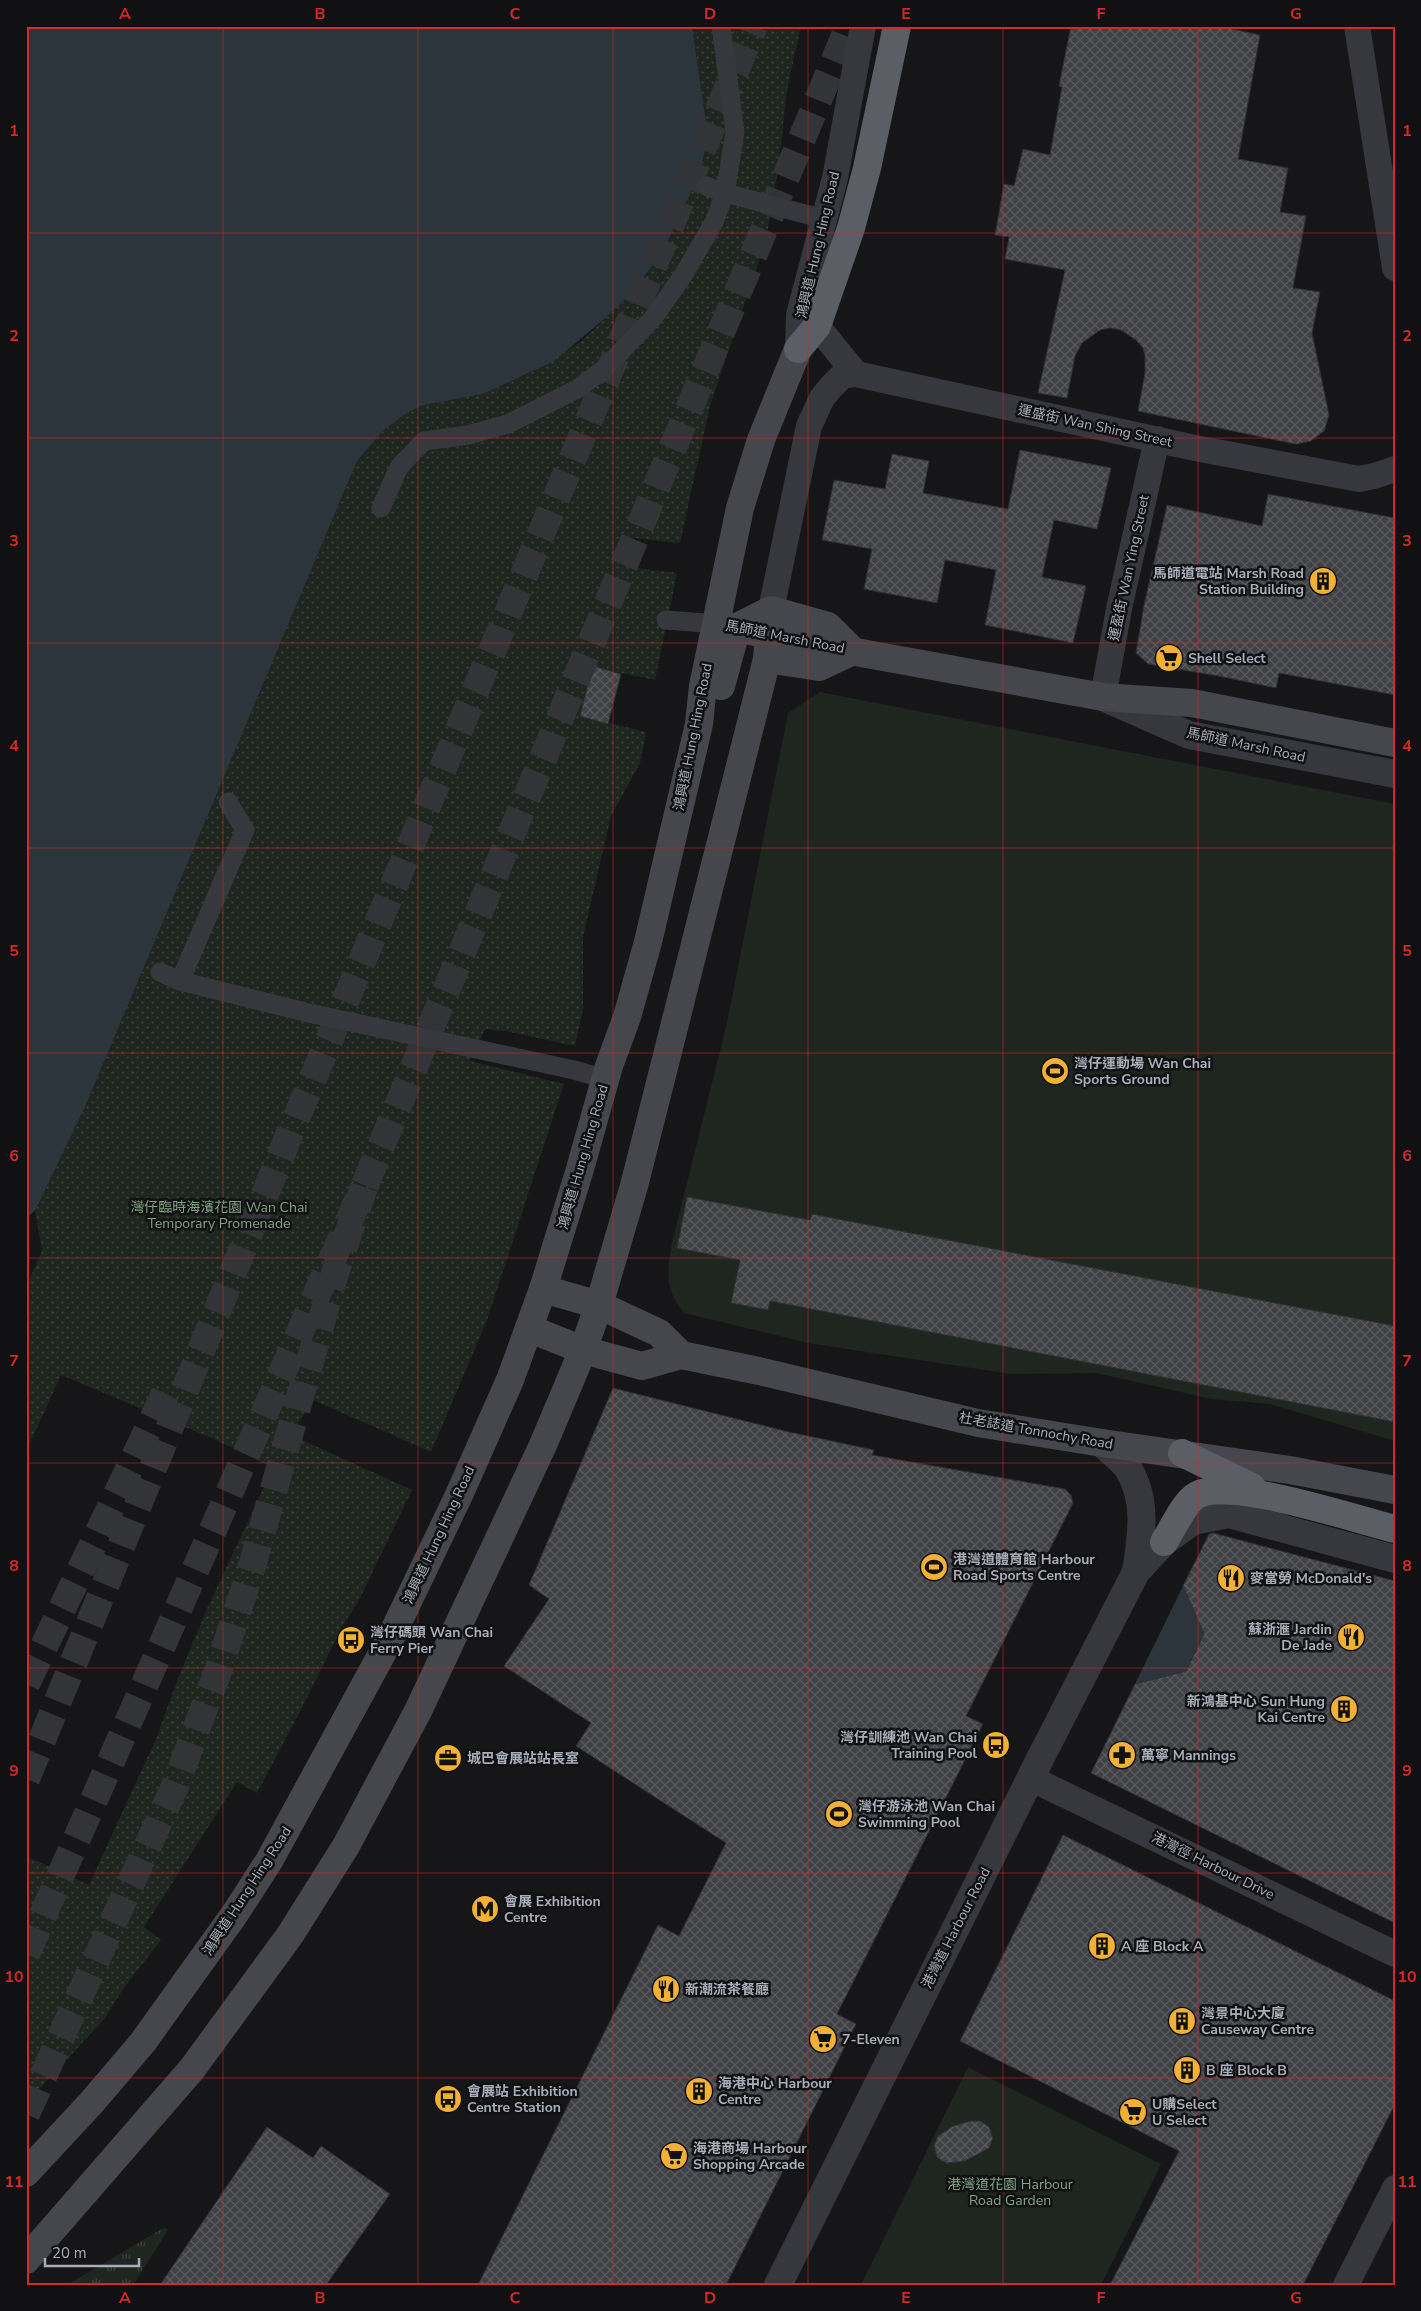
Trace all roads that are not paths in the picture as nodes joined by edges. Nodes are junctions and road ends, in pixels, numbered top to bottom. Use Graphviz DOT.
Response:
graph roads {
  1 [pos="721,26"];
  2 [pos="863,26"];
  3 [pos="897,26"];
  4 [pos="1357,26"];
  5 [pos="706,186"];
  6 [pos="725,193"];
  7 [pos="824,219"];
  8 [pos="1395,268"];
  9 [pos="816,326"];
  10 [pos="798,348"];
  11 [pos="856,374"];
  12 [pos="1157,439"];
  13 [pos="1395,469"];
  14 [pos="381,508"];
  15 [pos="666,620"];
  16 [pos="727,625"];
  17 [pos="769,634"];
  18 [pos="853,651"];
  19 [pos="1103,696"];
  20 [pos="1390,742"];
  21 [pos="1395,774"];
  22 [pos="228,802"];
  23 [pos="160,972"];
  24 [pos="180,981"];
  25 [pos="606,1079"];
  26 [pos="543,1289"];
  27 [pos="599,1305"];
  28 [pos="530,1329"];
  29 [pos="583,1350"];
  30 [pos="681,1355"];
  31 [pos="1102,1443"];
  32 [pos="1182,1454"];
  33 [pos="1395,1490"];
  34 [pos="1276,1498"];
  35 [pos="1390,1528"];
  36 [pos="1164,1542"];
  37 [pos="1395,1559"];
  38 [pos="1136,1572"];
  39 [pos="1030,1778"];
  40 [pos="1395,1954"];
  41 [pos="26,2173"];
  42 [pos="1395,2188"];
  43 [pos="26,2260"];
  44 [pos="778,2285"];
  45 [pos="1346,2285"];
  1 -- 6 [label="street"];
  2 -- 7 [label="street, 鴻興道 Hung Hing Road"];
  3 -- 9 [label="highway"];
  4 -- 8 [label="street"];
  5 -- 6 [label="street"];
  6 -- 7 [label="street"];
  6 -- 14 [label="street"];
  7 -- 10 [label="street, 鴻興道 Hung Hing Road"];
  9 -- 10 [label="highway"];
  9 -- 11 [label="street"];
  10 -- 16 [label="main road, 鴻興道 Hung Hing Road"];
  11 -- 12 [label="street, 運盛街 Wan Shing Street"];
  11 -- 17 [label="street"];
  12 -- 13 [label="street, 運盛街 Wan Shing Street"];
  12 -- 19 [label="street, 運盈街 Wan Ying Street"];
  15 -- 16 [label="street"];
  16 -- 17 [label="main road"];
  16 -- 25 [label="main road, 鴻興道 Hung Hing Road"];
  17 -- 18 [label="main road, 馬師道 Marsh Road"];
  17 -- 18 [label="main road"];
  17 -- 27 [label="main road"];
  18 -- 19 [label="main road, 馬師道 Marsh Road"];
  19 -- 20 [label="main road, 馬師道 Marsh Road"];
  19 -- 21 [label="street, 馬師道 Marsh Road"];
  22 -- 24 [label="street"];
  23 -- 24 [label="street"];
  24 -- 25 [label="street"];
  25 -- 26 [label="main road, 鴻興道 Hung Hing Road"];
  26 -- 27 [label="main road"];
  26 -- 28 [label="main road, 鴻興道 Hung Hing Road"];
  27 -- 29 [label="main road"];
  27 -- 30 [label="main road"];
  28 -- 29 [label="main road, 杜老誌道 Tonnochy Road"];
  28 -- 41 [label="main road, 鴻興道 Hung Hing Road"];
  29 -- 30 [label="main road, 杜老誌道 Tonnochy Road"];
  29 -- 43 [label="main road"];
  30 -- 31 [label="main road, 杜老誌道 Tonnochy Road"];
  31 -- 32 [label="main road, 杜老誌道 Tonnochy Road"];
  31 -- 38 [label="street, 港灣道 Harbour Road"];
  32 -- 33 [label="main road, 杜老誌道 Tonnochy Road"];
  32 -- 34 [label="highway"];
  34 -- 35 [label="highway"];
  34 -- 36 [label="highway"];
  36 -- 37 [label="street"];
  36 -- 38 [label="street, 港灣道 Harbour Road"];
  38 -- 39 [label="street, 港灣道 Harbour Road"];
  39 -- 40 [label="street, 港灣徑 Harbour Drive"];
  39 -- 44 [label="street, 港灣道 Harbour Road"];
  42 -- 45 [label="street"];
}
